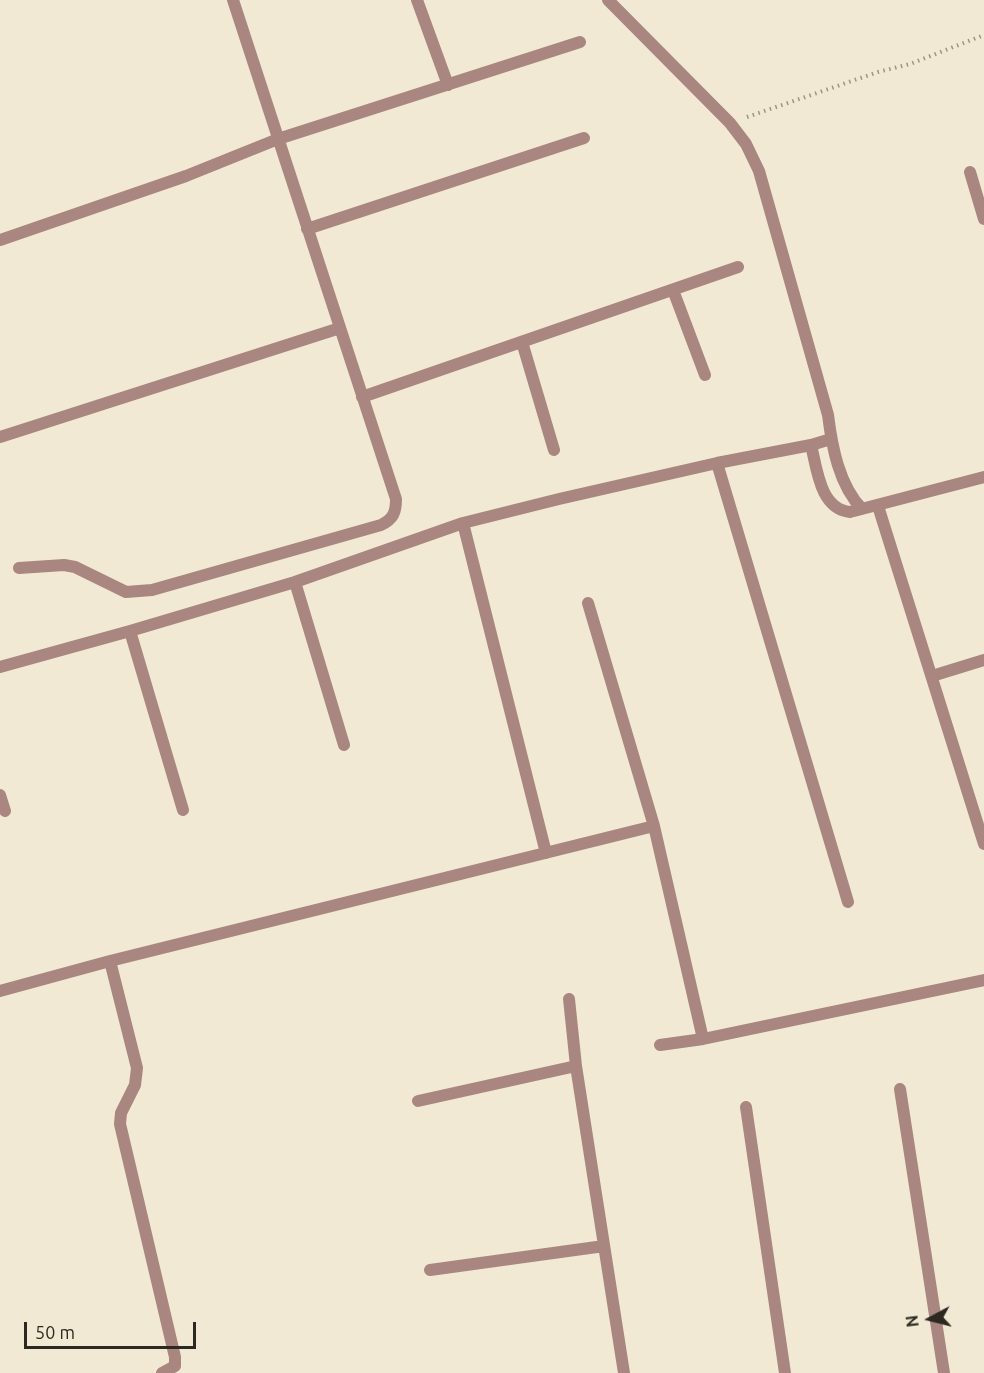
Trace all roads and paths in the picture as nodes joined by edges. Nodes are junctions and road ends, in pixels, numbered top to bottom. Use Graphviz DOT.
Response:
graph roads {
  1 [pos="233,0"];
  2 [pos="417,0"];
  3 [pos="608,0"];
  4 [pos="984,35"];
  5 [pos="580,42"];
  6 [pos="448,85"];
  7 [pos="730,123"];
  8 [pos="584,138"];
  9 [pos="278,139"];
  10 [pos="970,172"];
  11 [pos="984,219"];
  12 [pos="307,229"];
  13 [pos="0,240"];
  14 [pos="738,267"];
  15 [pos="673,290"];
  16 [pos="340,328"];
  17 [pos="522,342"];
  18 [pos="705,375"];
  19 [pos="362,397"];
  20 [pos="0,437"];
  21 [pos="831,438"];
  22 [pos="811,445"];
  23 [pos="554,450"];
  24 [pos="717,463"];
  25 [pos="984,477"];
  26 [pos="878,506"];
  27 [pos="862,509"];
  28 [pos="463,523"];
  29 [pos="19,568"];
  30 [pos="295,582"];
  31 [pos="588,603"];
  32 [pos="130,631"];
  33 [pos="984,660"];
  34 [pos="0,667"];
  35 [pos="932,676"];
  36 [pos="344,745"];
  37 [pos="0,795"];
  38 [pos="183,810"];
  39 [pos="5,811"];
  40 [pos="654,826"];
  41 [pos="984,844"];
  42 [pos="546,853"];
  43 [pos="848,902"];
  44 [pos="111,961"];
  45 [pos="984,980"];
  46 [pos="0,991"];
  47 [pos="569,999"];
  48 [pos="703,1039"];
  49 [pos="660,1045"];
  50 [pos="576,1066"];
  51 [pos="900,1089"];
  52 [pos="418,1101"];
  53 [pos="746,1107"];
  54 [pos="604,1246"];
  55 [pos="430,1270"];
  56 [pos="162,1373"];
  57 [pos="624,1373"];
  58 [pos="785,1373"];
  59 [pos="944,1373"];
  1 -- 9 [label="street"];
  2 -- 6 [label="street"];
  3 -- 7 [label="street"];
  4 -- 7 [label="path"];
  5 -- 6 [label="street"];
  6 -- 9 [label="street"];
  7 -- 21 [label="street"];
  8 -- 12 [label="street"];
  9 -- 12 [label="street"];
  9 -- 13 [label="street"];
  10 -- 11 [label="street"];
  12 -- 16 [label="street"];
  14 -- 15 [label="street"];
  15 -- 17 [label="street"];
  15 -- 18 [label="street"];
  16 -- 19 [label="street"];
  16 -- 20 [label="street"];
  17 -- 19 [label="street"];
  17 -- 23 [label="street"];
  19 -- 29 [label="street"];
  21 -- 22 [label="street"];
  21 -- 27 [label="street"];
  22 -- 24 [label="street"];
  22 -- 27 [label="street"];
  24 -- 28 [label="street"];
  24 -- 43 [label="street"];
  25 -- 26 [label="street"];
  26 -- 27 [label="street"];
  26 -- 35 [label="street"];
  28 -- 30 [label="street"];
  28 -- 42 [label="street"];
  30 -- 32 [label="street"];
  30 -- 36 [label="street"];
  31 -- 40 [label="street"];
  32 -- 34 [label="street"];
  32 -- 38 [label="street"];
  33 -- 35 [label="street"];
  35 -- 41 [label="street"];
  37 -- 39 [label="street"];
  40 -- 42 [label="street"];
  40 -- 48 [label="street"];
  42 -- 44 [label="street"];
  44 -- 46 [label="street"];
  44 -- 56 [label="street"];
  45 -- 48 [label="street"];
  47 -- 50 [label="street"];
  48 -- 49 [label="street"];
  50 -- 52 [label="street"];
  50 -- 54 [label="street"];
  51 -- 59 [label="street"];
  53 -- 58 [label="street"];
  54 -- 55 [label="street"];
  54 -- 57 [label="street"];
}
